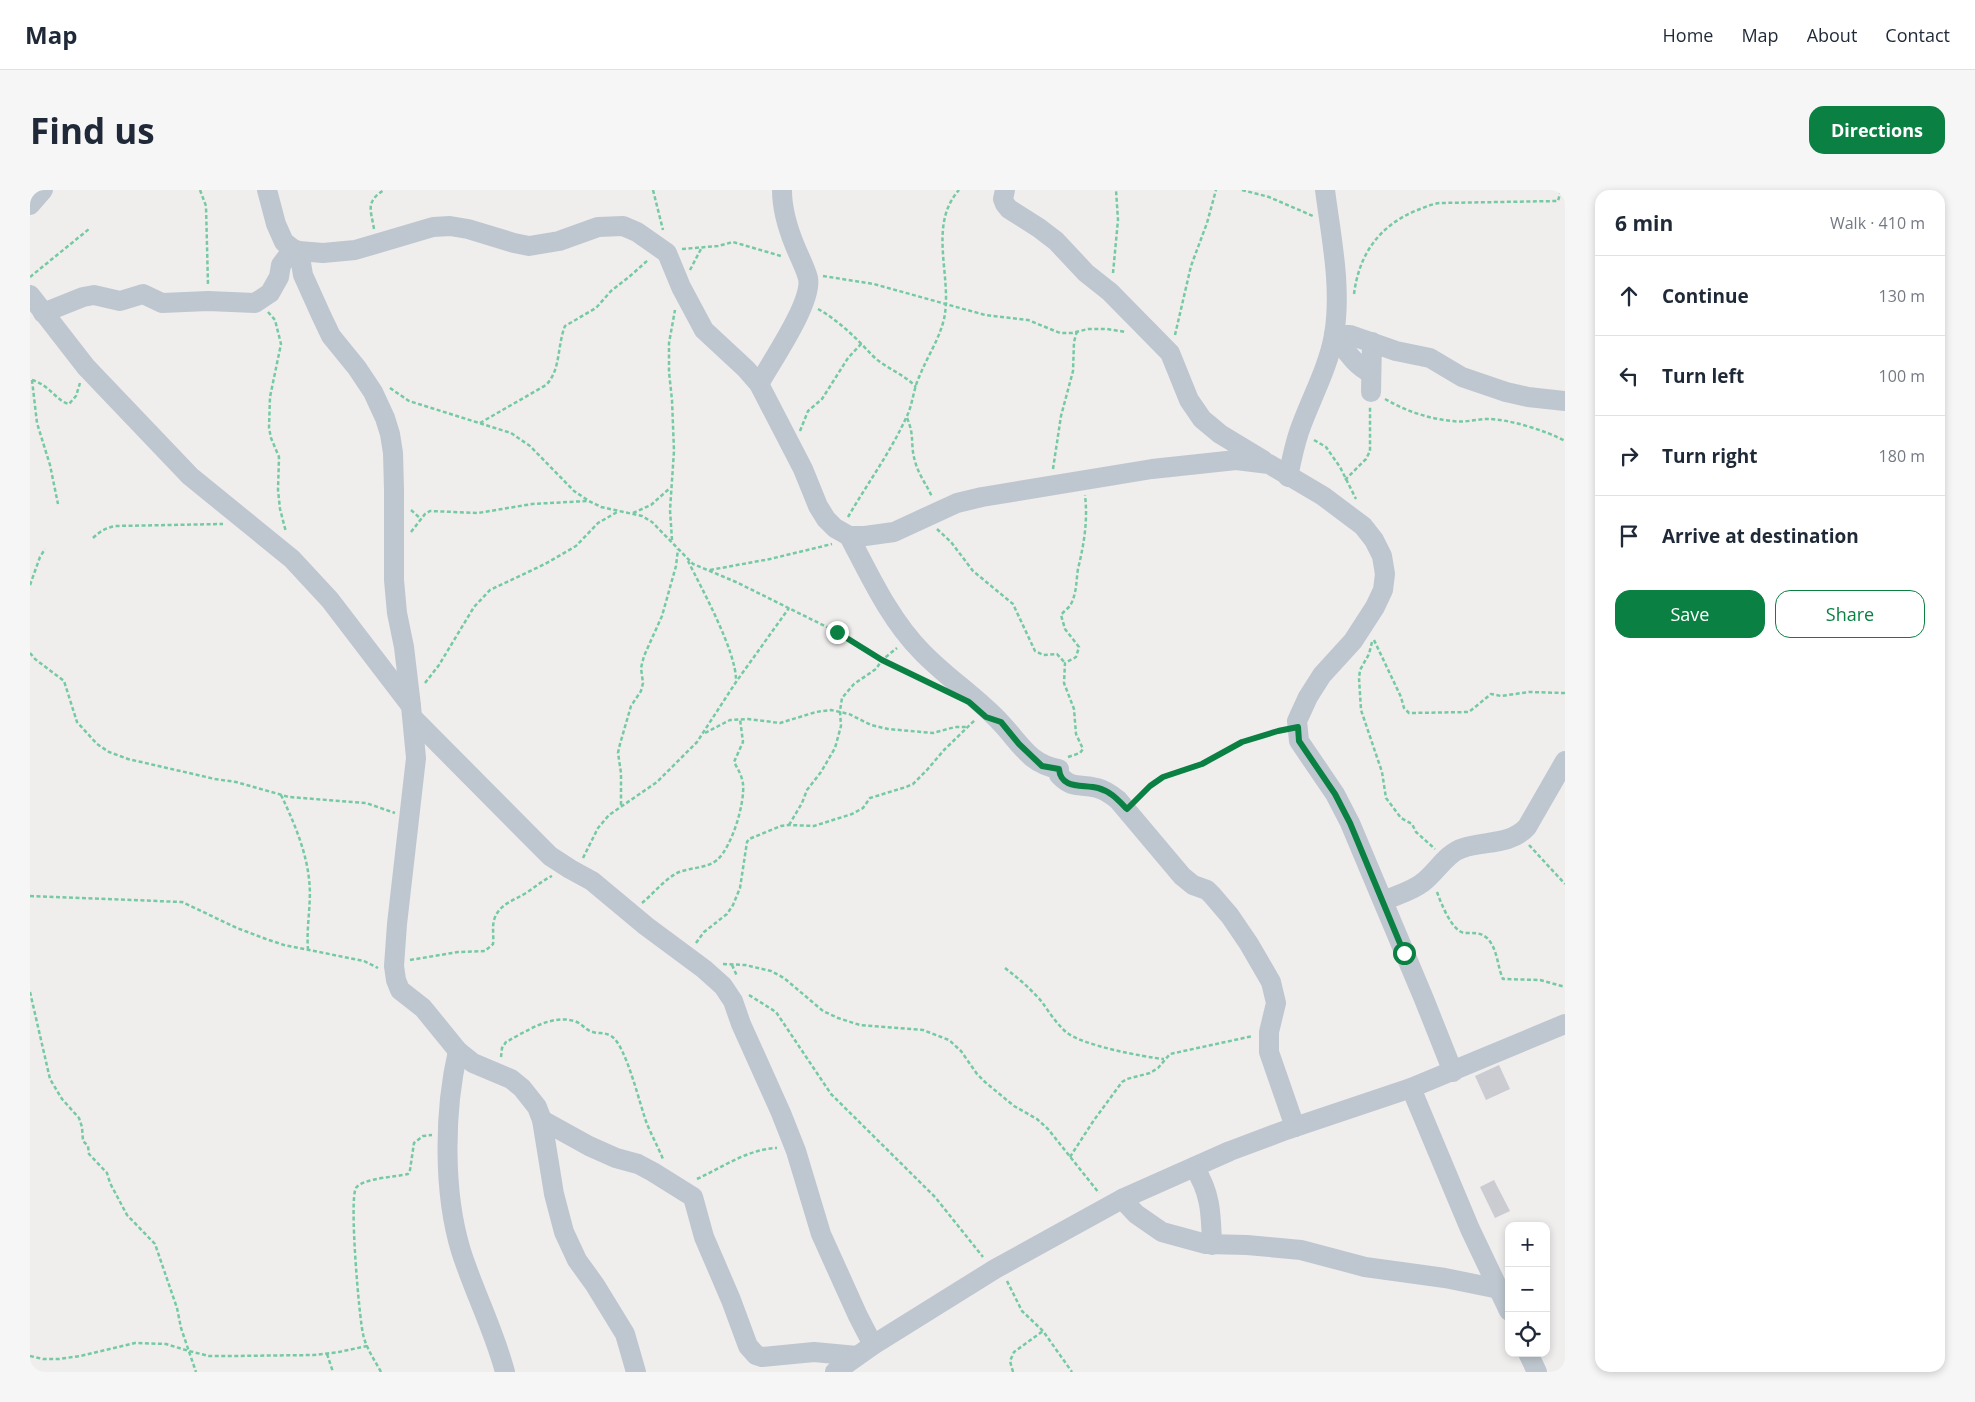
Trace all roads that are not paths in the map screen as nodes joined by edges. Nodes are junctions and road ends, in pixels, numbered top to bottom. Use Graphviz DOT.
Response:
graph roads {
  1 [pos="43,190"];
  2 [pos="267,190"];
  3 [pos="782,190"];
  4 [pos="1005,190"];
  5 [pos="1325,190"];
  6 [pos="30,204"];
  7 [pos="296,250"];
  8 [pos="30,295"];
  9 [pos="44,313"];
  10 [pos="1334,335"];
  11 [pos="1372,342"];
  12 [pos="759,384"];
  13 [pos="1565,401"];
  14 [pos="1269,464"];
  15 [pos="1288,477"];
  16 [pos="847,536"];
  17 [pos="411,706"];
  18 [pos="1565,760"];
  19 [pos="1384,901"];
  20 [pos="1565,1024"];
  21 [pos="458,1051"];
  22 [pos="1453,1072"];
  23 [pos="1411,1088"];
  24 [pos="542,1120"];
  25 [pos="1295,1127"];
  26 [pos="1194,1167"];
  27 [pos="1116,1202"];
  28 [pos="1212,1245"];
  29 [pos="1499,1289"];
  30 [pos="1505,1302"];
  31 [pos="865,1350"];
  32 [pos="1530,1357"];
  33 [pos="505,1372"];
  34 [pos="636,1372"];
  35 [pos="835,1372"];
  36 [pos="1537,1372"];
  1 -- 6 [label="street"];
  2 -- 7 [label="street"];
  3 -- 12 [label="street"];
  4 -- 14 [label="street"];
  5 -- 10 [label="street"];
  7 -- 9 [label="street"];
  7 -- 12 [label="street"];
  7 -- 17 [label="street"];
  8 -- 9 [label="street"];
  9 -- 17 [label="street"];
  10 -- 11 [label="street"];
  10 -- 11 [label="street"];
  10 -- 15 [label="street"];
  11 -- 13 [label="street"];
  12 -- 16 [label="street"];
  14 -- 15 [label="street"];
  14 -- 16 [label="street"];
  15 -- 19 [label="street"];
  16 -- 25 [label="street"];
  17 -- 21 [label="street"];
  17 -- 31 [label="street"];
  18 -- 19 [label="street"];
  19 -- 22 [label="street"];
  20 -- 22 [label="street"];
  21 -- 24 [label="street"];
  21 -- 33 [label="street"];
  22 -- 23 [label="street"];
  23 -- 25 [label="street"];
  23 -- 29 [label="street"];
  24 -- 31 [label="street"];
  24 -- 34 [label="street"];
  25 -- 26 [label="street"];
  26 -- 27 [label="street"];
  26 -- 28 [label="street"];
  27 -- 28 [label="street"];
  27 -- 31 [label="street"];
  28 -- 29 [label="street"];
  29 -- 30 [label="street"];
  31 -- 35 [label="street"];
  32 -- 36 [label="street"];
}
